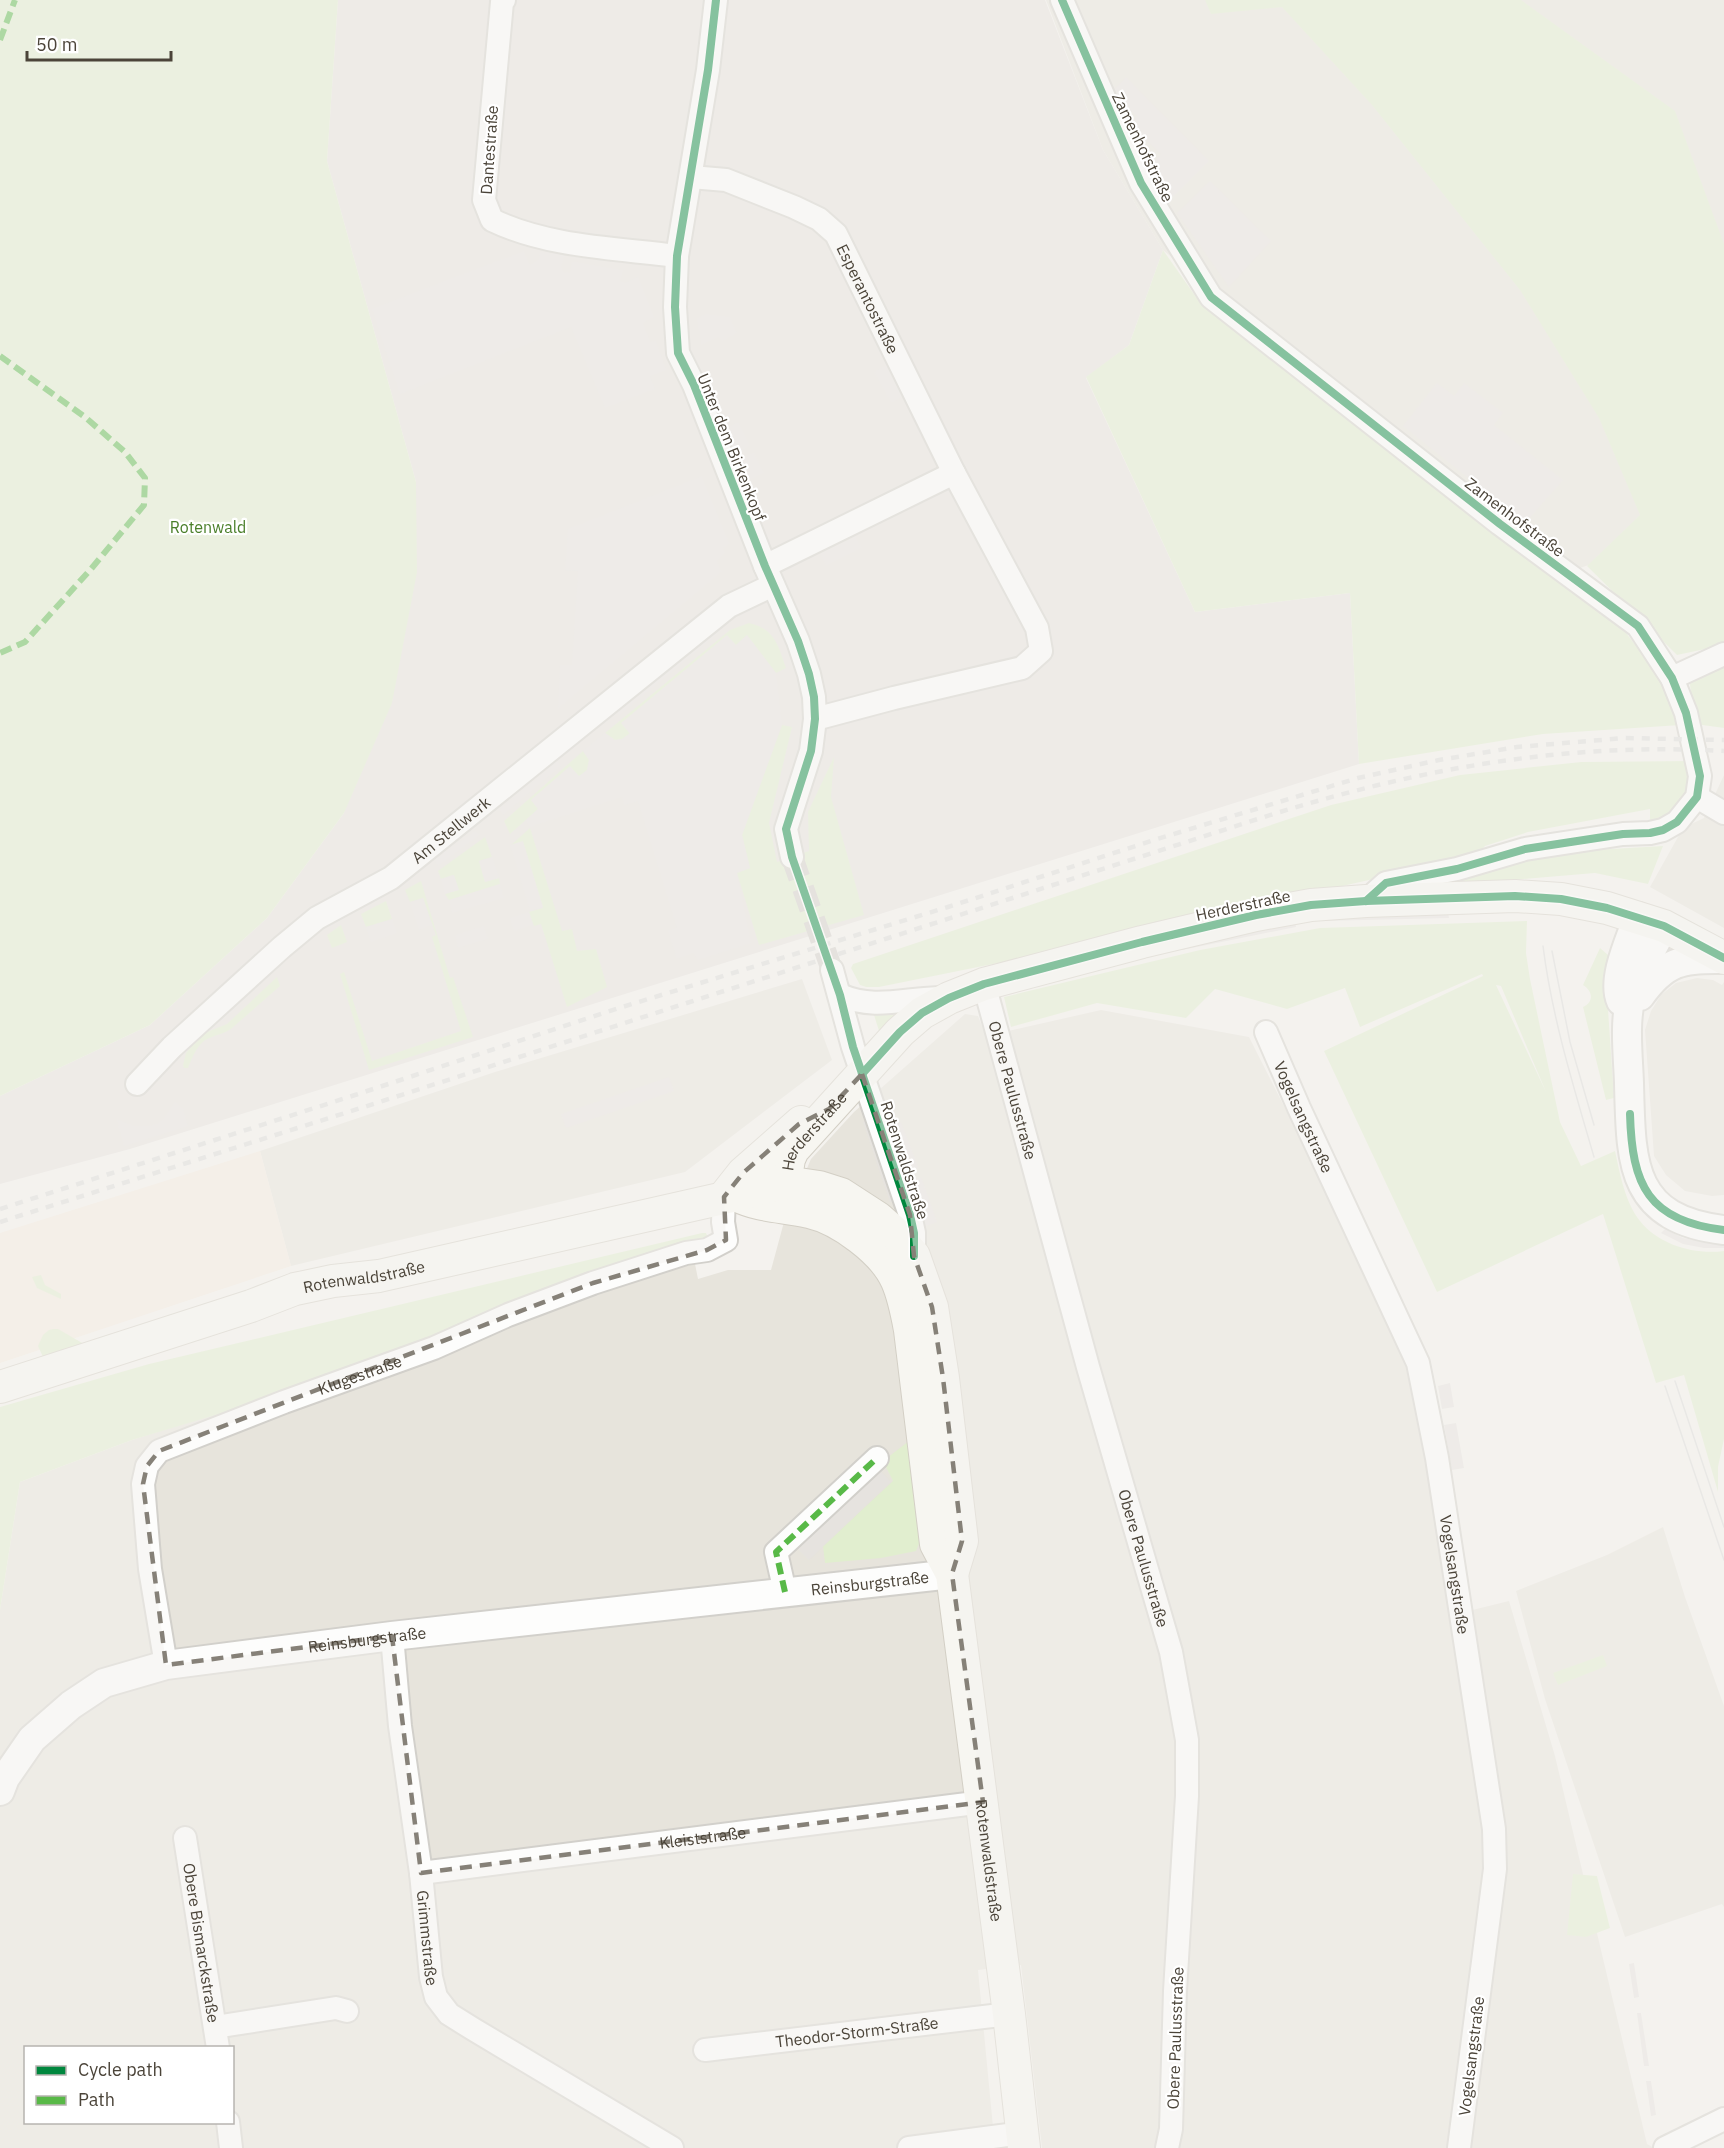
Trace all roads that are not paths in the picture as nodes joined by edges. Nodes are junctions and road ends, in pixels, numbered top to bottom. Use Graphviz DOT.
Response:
graph roads {
  1 [pos="504,0"];
  2 [pos="716,0"];
  3 [pos="1062,0"];
  4 [pos="691,177"];
  5 [pos="676,256"];
  6 [pos="954,473"];
  7 [pos="769,576"];
  8 [pos="1724,654"];
  9 [pos="1672,678"];
  10 [pos="815,719"];
  11 [pos="1697,797"];
  12 [pos="1724,813"];
  13 [pos="792,857"];
  14 [pos="1366,901"];
  15 [pos="1651,921"];
  16 [pos="1724,958"];
  17 [pos="832,970"];
  18 [pos="984,984"];
  19 [pos="840,995"];
  20 [pos="948,998"];
  21 [pos="1628,1016"];
  22 [pos="1266,1032"];
  23 [pos="862,1074"];
  24 [pos="137,1084"];
  25 [pos="829,1109"];
  26 [pos="784,1180"];
  27 [pos="730,1196"];
  28 [pos="811,1212"];
  29 [pos="1724,1230"];
  30 [pos="914,1256"];
  31 [pos="929,1381"];
  32 [pos="0,1387"];
  33 [pos="877,1458"];
  34 [pos="952,1574"];
  35 [pos="785,1592"];
  36 [pos="392,1636"];
  37 [pos="166,1665"];
  38 [pos="2,1782"];
  39 [pos="982,1802"];
  40 [pos="185,1838"];
  41 [pos="420,1872"];
  42 [pos="347,2011"];
  43 [pos="1009,2014"];
  44 [pos="217,2037"];
  45 [pos="705,2050"];
  46 [pos="1724,2120"];
  47 [pos="228,2124"];
  48 [pos="1023,2140"];
  49 [pos="231,2148"];
  50 [pos="672,2148"];
  51 [pos="909,2148"];
  52 [pos="1167,2148"];
  53 [pos="1459,2148"];
  54 [pos="1665,2148"];
  1 -- 5 [label="street, Dantestraße"];
  2 -- 4 [label="street, Unter dem Birkenkopf"];
  3 -- 9 [label="street, Zamenhofstraße"];
  4 -- 5 [label="street, Unter dem Birkenkopf"];
  4 -- 6 [label="street, Esperantostraße"];
  5 -- 7 [label="street, Unter dem Birkenkopf"];
  6 -- 7 [label="street"];
  6 -- 10 [label="street, Esperantostraße"];
  7 -- 10 [label="street, Unter dem Birkenkopf"];
  7 -- 24 [label="street, Am Stellwerk"];
  8 -- 9 [label="street"];
  9 -- 11 [label="street, Zamenhofstraße"];
  10 -- 13 [label="street, Unter dem Birkenkopf"];
  11 -- 12 [label="street"];
  11 -- 14 [label="street"];
  14 -- 15 [label="main road, Herderstraße"];
  14 -- 18 [label="main road, Herderstraße"];
  15 -- 16 [label="main road, Herderstraße"];
  15 -- 21 [label="street"];
  16 -- 21 [label="street"];
  17 -- 19 [label="street"];
  18 -- 20 [label="main road, Herderstraße"];
  18 -- 52 [label="street, Obere Paulusstraße"];
  19 -- 20 [label="street"];
  19 -- 23 [label="street"];
  20 -- 23 [label="main road, Herderstraße"];
  21 -- 29 [label="street"];
  22 -- 53 [label="street, Vogelsangstraße"];
  23 -- 25 [label="main road, Herderstraße"];
  23 -- 30 [label="street, Rotenwaldstraße"];
  25 -- 26 [label="main road, Herderstraße"];
  25 -- 27 [label="main road"];
  26 -- 27 [label="main road, Rotenwaldstraße"];
  26 -- 28 [label="main road"];
  26 -- 30 [label="main road, Rotenwaldstraße"];
  27 -- 28 [label="main road, Rotenwaldstraße"];
  27 -- 32 [label="main road, Rotenwaldstraße"];
  27 -- 37 [label="street, Klugestraße"];
  28 -- 31 [label="main road, Rotenwaldstraße"];
  30 -- 31 [label="main road, Rotenwaldstraße"];
  31 -- 34 [label="main road, Rotenwaldstraße"];
  33 -- 35 [label="street"];
  34 -- 35 [label="street, Reinsburgstraße"];
  34 -- 39 [label="main road, Rotenwaldstraße"];
  35 -- 36 [label="street, Reinsburgstraße"];
  36 -- 37 [label="street, Reinsburgstraße"];
  36 -- 41 [label="street, Grimmstraße"];
  37 -- 38 [label="street, Reinsburgstraße"];
  39 -- 41 [label="street, Kleiststraße"];
  39 -- 43 [label="main road, Rotenwaldstraße"];
  40 -- 44 [label="street, Obere Bismarckstraße"];
  41 -- 50 [label="street, Grimmstraße"];
  42 -- 44 [label="street"];
  43 -- 45 [label="street, Theodor-Storm-Straße"];
  43 -- 48 [label="main road, Rotenwaldstraße"];
  46 -- 54 [label="street"];
  47 -- 49 [label="street"];
  48 -- 51 [label="street"];
}
